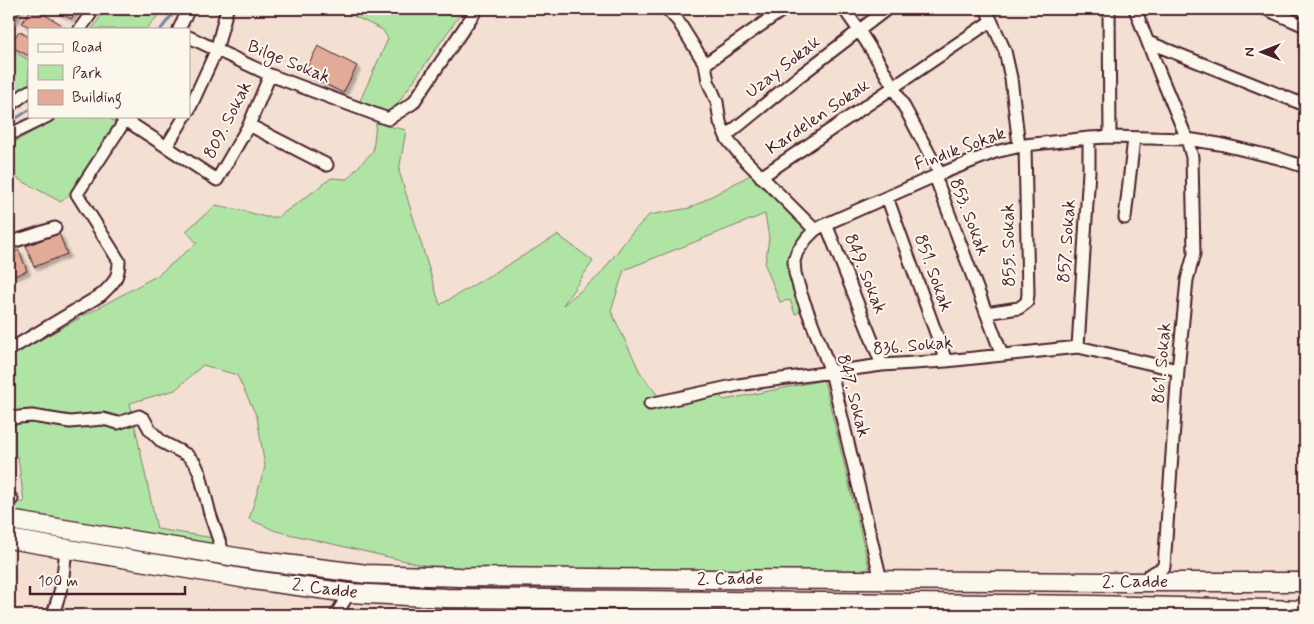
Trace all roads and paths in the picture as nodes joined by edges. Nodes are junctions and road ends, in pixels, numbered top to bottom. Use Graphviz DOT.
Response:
graph roads {
  1 [pos="94,9"];
  2 [pos="189,9"];
  3 [pos="227,9"];
  4 [pos="477,9"];
  5 [pos="784,9"];
  6 [pos="844,9"];
  7 [pos="887,9"];
  8 [pos="986,9"];
  9 [pos="1109,9"];
  10 [pos="1135,9"];
  11 [pos="1266,9"];
  12 [pos="672,10"];
  13 [pos="991,21"];
  14 [pos="1305,26"];
  15 [pos="81,28"];
  16 [pos="180,28"];
  17 [pos="860,30"];
  18 [pos="190,38"];
  19 [pos="1148,42"];
  20 [pos="216,51"];
  21 [pos="705,64"];
  22 [pos="270,75"];
  23 [pos="894,87"];
  24 [pos="28,92"];
  25 [pos="1305,104"];
  26 [pos="9,106"];
  27 [pos="190,108"];
  28 [pos="44,118"];
  29 [pos="125,118"];
  30 [pos="184,118"];
  31 [pos="249,125"];
  32 [pos="9,135"];
  33 [pos="726,136"];
  34 [pos="1110,137"];
  35 [pos="1089,138"];
  36 [pos="1134,138"];
  37 [pos="1187,139"];
  38 [pos="167,146"];
  39 [pos="1022,146"];
  40 [pos="327,165"];
  41 [pos="1305,167"];
  42 [pos="937,175"];
  43 [pos="761,177"];
  44 [pos="887,197"];
  45 [pos="1125,218"];
  46 [pos="826,224"];
  47 [pos="55,228"];
  48 [pos="815,230"];
  49 [pos="9,243"];
  50 [pos="986,313"];
  51 [pos="1078,347"];
  52 [pos="9,350"];
  53 [pos="1002,355"];
  54 [pos="946,361"];
  55 [pos="882,365"];
  56 [pos="1178,370"];
  57 [pos="831,372"];
  58 [pos="650,404"];
  59 [pos="9,419"];
  60 [pos="9,520"];
  61 [pos="9,539"];
  62 [pos="66,549"];
  63 [pos="224,555"];
  64 [pos="881,580"];
  65 [pos="1148,582"];
  66 [pos="1305,582"];
  67 [pos="349,593"];
  68 [pos="771,608"];
  69 [pos="1067,610"];
  70 [pos="1305,610"];
  71 [pos="53,615"];
  72 [pos="336,615"];
  1 -- 15 [label="street"];
  2 -- 16 [label="street"];
  3 -- 20 [label="street"];
  4 -- 22 [label="street, Bilge Sokak"];
  5 -- 21 [label="street"];
  6 -- 17 [label="street, Kardelen Sokak"];
  7 -- 17 [label="street, Uzay Sokak"];
  8 -- 13 [label="street"];
  9 -- 34 [label="street"];
  10 -- 19 [label="street, 861. Sokak"];
  11 -- 14 [label="street"];
  12 -- 21 [label="street"];
  13 -- 23 [label="street, Kardelen Sokak"];
  13 -- 39 [label="street"];
  17 -- 23 [label="street, Kardelen Sokak"];
  17 -- 33 [label="street, Uzay Sokak"];
  18 -- 20 [label="street, Bilge Sokak"];
  19 -- 25 [label="street"];
  19 -- 37 [label="street, 861. Sokak"];
  20 -- 22 [label="street, Bilge Sokak"];
  20 -- 27 [label="street"];
  21 -- 33 [label="street"];
  22 -- 31 [label="street, 809. Sokak"];
  23 -- 42 [label="street, Kardelen Sokak"];
  23 -- 43 [label="street, Kardelen Sokak"];
  24 -- 26 [label="street"];
  28 -- 32 [label="street"];
  29 -- 38 [label="street"];
  29 -- 52 [label="street"];
  30 -- 38 [label="street"];
  31 -- 38 [label="street, 809. Sokak"];
  31 -- 40 [label="street"];
  33 -- 43 [label="street"];
  34 -- 35 [label="street, Fındık Sokak"];
  34 -- 36 [label="street, Fındık Sokak"];
  35 -- 39 [label="street, Fındık Sokak"];
  35 -- 51 [label="street, 857. Sokak"];
  36 -- 37 [label="street, Fındık Sokak"];
  36 -- 45 [label="street"];
  37 -- 41 [label="street, Fındık Sokak"];
  37 -- 56 [label="street, 861. Sokak"];
  39 -- 42 [label="street, Fındık Sokak"];
  39 -- 50 [label="street, 855. Sokak"];
  42 -- 44 [label="street, Fındık Sokak"];
  42 -- 50 [label="street, 853. Sokak"];
  43 -- 48 [label="street"];
  44 -- 46 [label="street, Fındık Sokak"];
  44 -- 54 [label="street, 851. Sokak"];
  46 -- 48 [label="street, Fındık Sokak"];
  46 -- 55 [label="street, 849. Sokak"];
  47 -- 49 [label="street"];
  48 -- 57 [label="street, 847. Sokak"];
  50 -- 53 [label="street, 853. Sokak"];
  51 -- 53 [label="street, 836. Sokak"];
  51 -- 56 [label="street, 836. Sokak"];
  53 -- 54 [label="street, 836. Sokak"];
  54 -- 55 [label="street, 836. Sokak"];
  55 -- 57 [label="street, 836. Sokak"];
  56 -- 65 [label="street, 861. Sokak"];
  57 -- 58 [label="street, 836. Sokak"];
  57 -- 64 [label="street, 847. Sokak"];
  59 -- 63 [label="street"];
  60 -- 63 [label="main road, 2. Cadde"];
  61 -- 62 [label="main road, 2. Cadde"];
  62 -- 67 [label="main road, 2. Cadde"];
  62 -- 71 [label="street"];
  63 -- 64 [label="main road, 2. Cadde"];
  64 -- 65 [label="main road, 2. Cadde"];
  65 -- 66 [label="main road, 2. Cadde"];
  67 -- 68 [label="main road, 2. Cadde"];
  67 -- 72 [label="street"];
  68 -- 69 [label="main road, 2. Cadde"];
  69 -- 70 [label="main road, 2. Cadde"];
}
